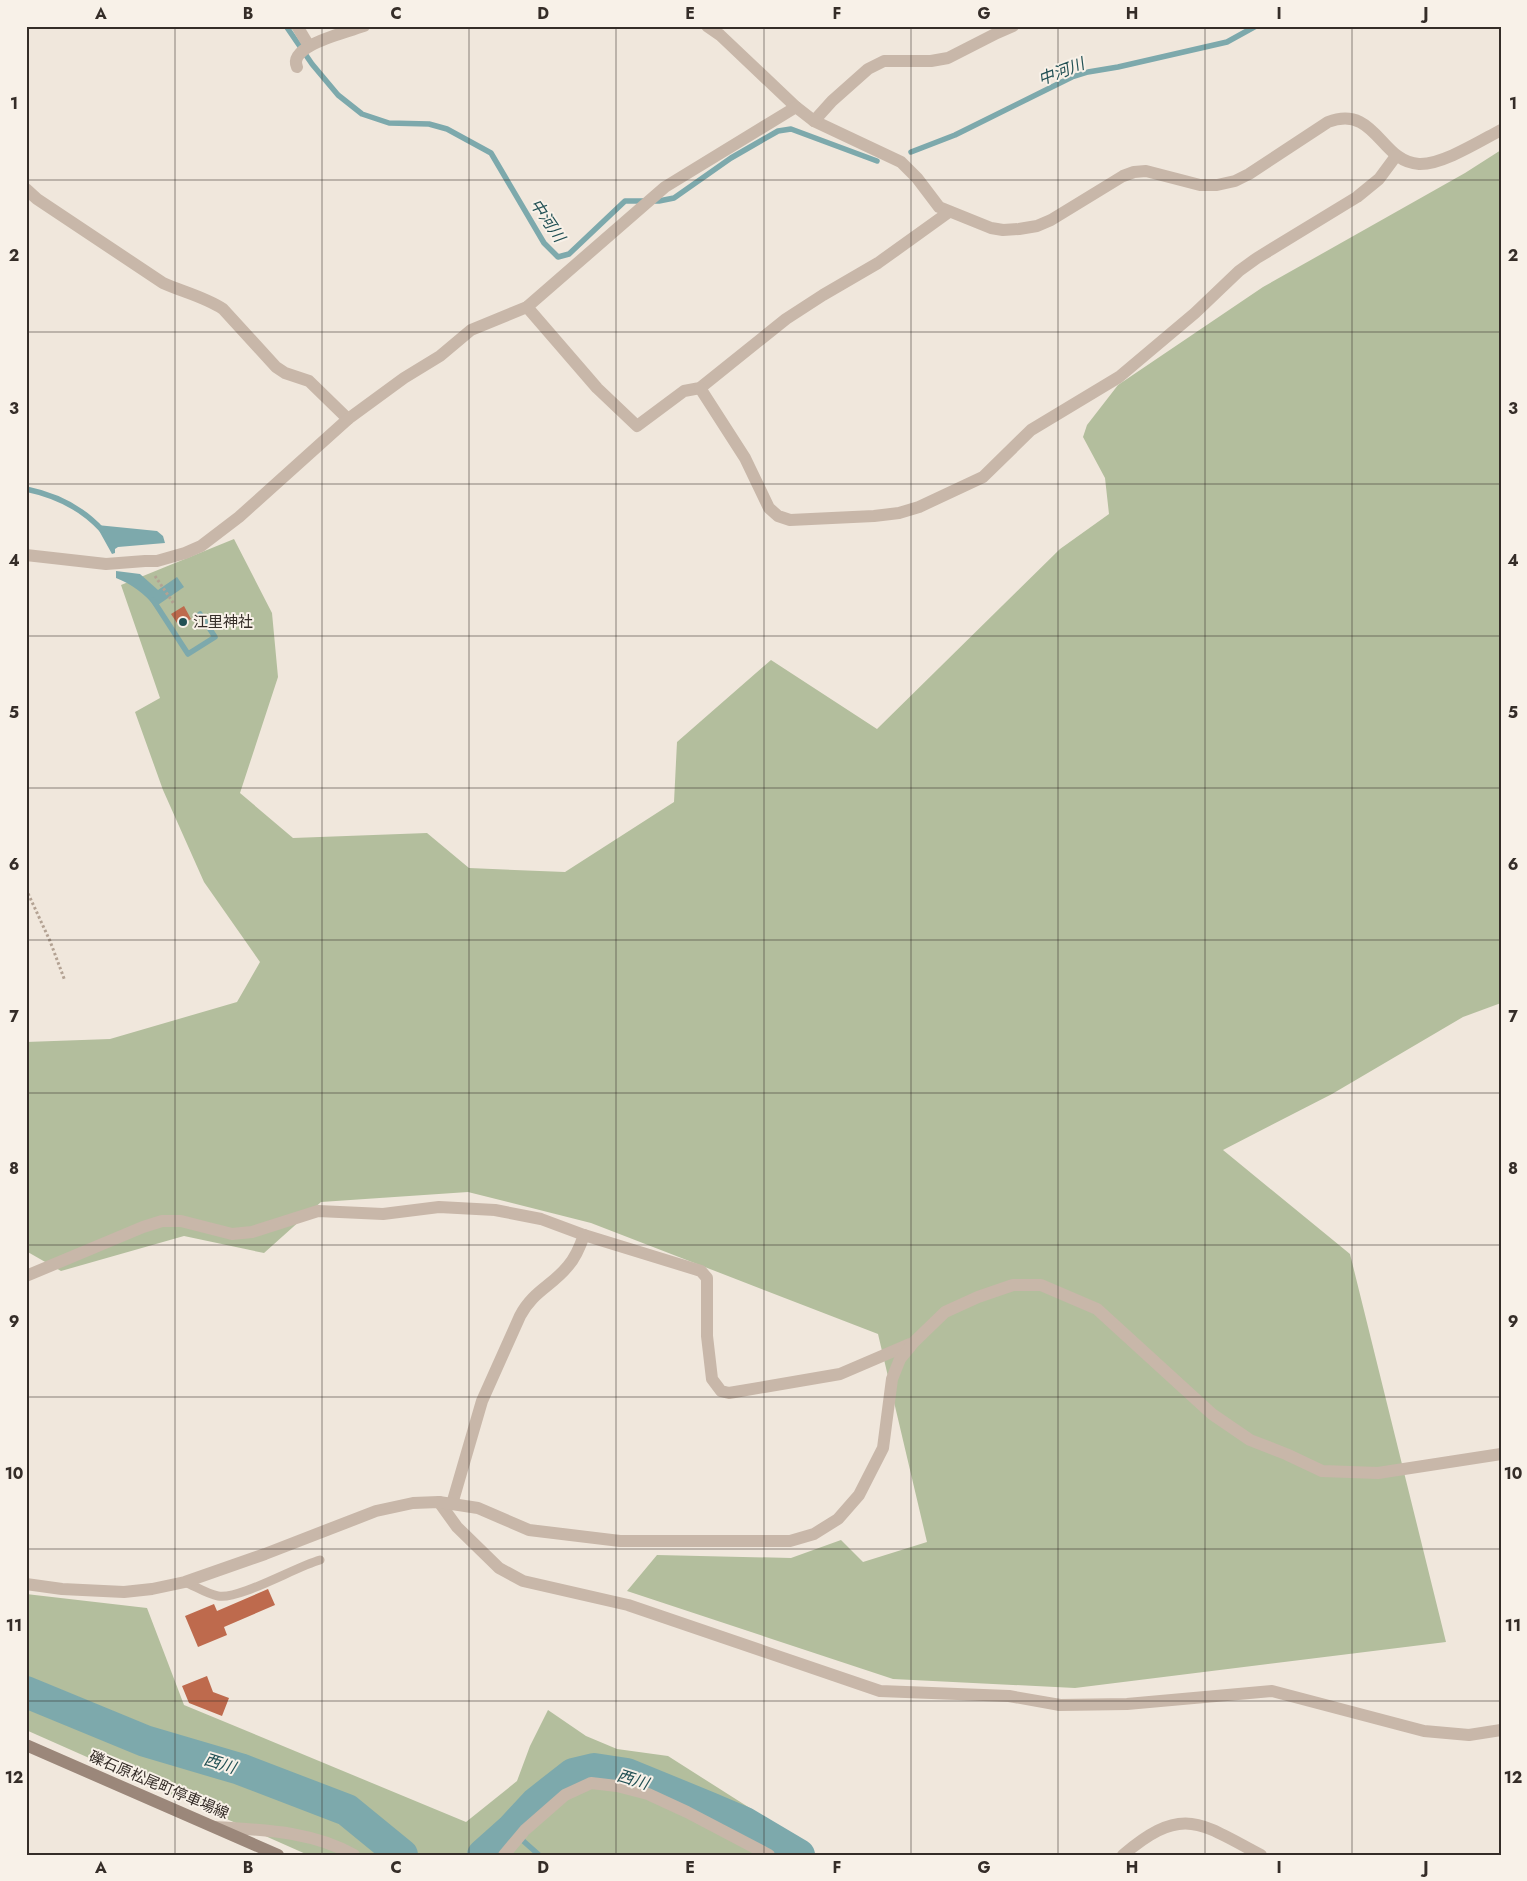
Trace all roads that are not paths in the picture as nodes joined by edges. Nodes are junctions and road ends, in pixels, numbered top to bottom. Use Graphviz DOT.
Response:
graph roads {
  1 [pos="297,26"];
  2 [pos="364,26"];
  3 [pos="707,26"];
  4 [pos="1013,26"];
  5 [pos="796,107"];
  6 [pos="814,121"];
  7 [pos="1501,130"];
  8 [pos="1396,156"];
  9 [pos="26,190"];
  10 [pos="949,212"];
  11 [pos="527,307"];
  12 [pos="700,388"];
  13 [pos="348,419"];
  14 [pos="26,555"];
  15 [pos="584,1235"];
  16 [pos="26,1276"];
  17 [pos="914,1342"];
  18 [pos="1501,1454"];
  19 [pos="439,1502"];
  20 [pos="452,1504"];
  21 [pos="320,1560"];
  22 [pos="186,1582"];
  23 [pos="26,1584"];
  24 [pos="1501,1730"];
  25 [pos="26,1745"];
  26 [pos="216,1827"];
  27 [pos="508,1850"];
  28 [pos="278,1855"];
  29 [pos="354,1855"];
  30 [pos="769,1855"];
  31 [pos="1123,1855"];
  32 [pos="1262,1855"];
  1 -- 2 [label="street"];
  3 -- 5 [label="street"];
  4 -- 6 [label="street"];
  5 -- 6 [label="street"];
  5 -- 11 [label="street"];
  6 -- 10 [label="street"];
  7 -- 8 [label="street"];
  8 -- 10 [label="street"];
  8 -- 12 [label="street"];
  9 -- 13 [label="street"];
  10 -- 12 [label="street"];
  11 -- 12 [label="street"];
  11 -- 13 [label="street"];
  13 -- 14 [label="street"];
  15 -- 16 [label="street"];
  15 -- 17 [label="street"];
  15 -- 20 [label="street"];
  17 -- 18 [label="street"];
  17 -- 20 [label="street"];
  19 -- 20 [label="street"];
  19 -- 22 [label="street"];
  19 -- 24 [label="street"];
  21 -- 22 [label="lane"];
  22 -- 23 [label="street"];
  25 -- 26 [label="main road, 礫石原松尾町停車場線"];
  26 -- 28 [label="main road, 礫石原松尾町停車場線"];
  26 -- 29 [label="street"];
  27 -- 30 [label="street"];
  31 -- 32 [label="street"];
}
